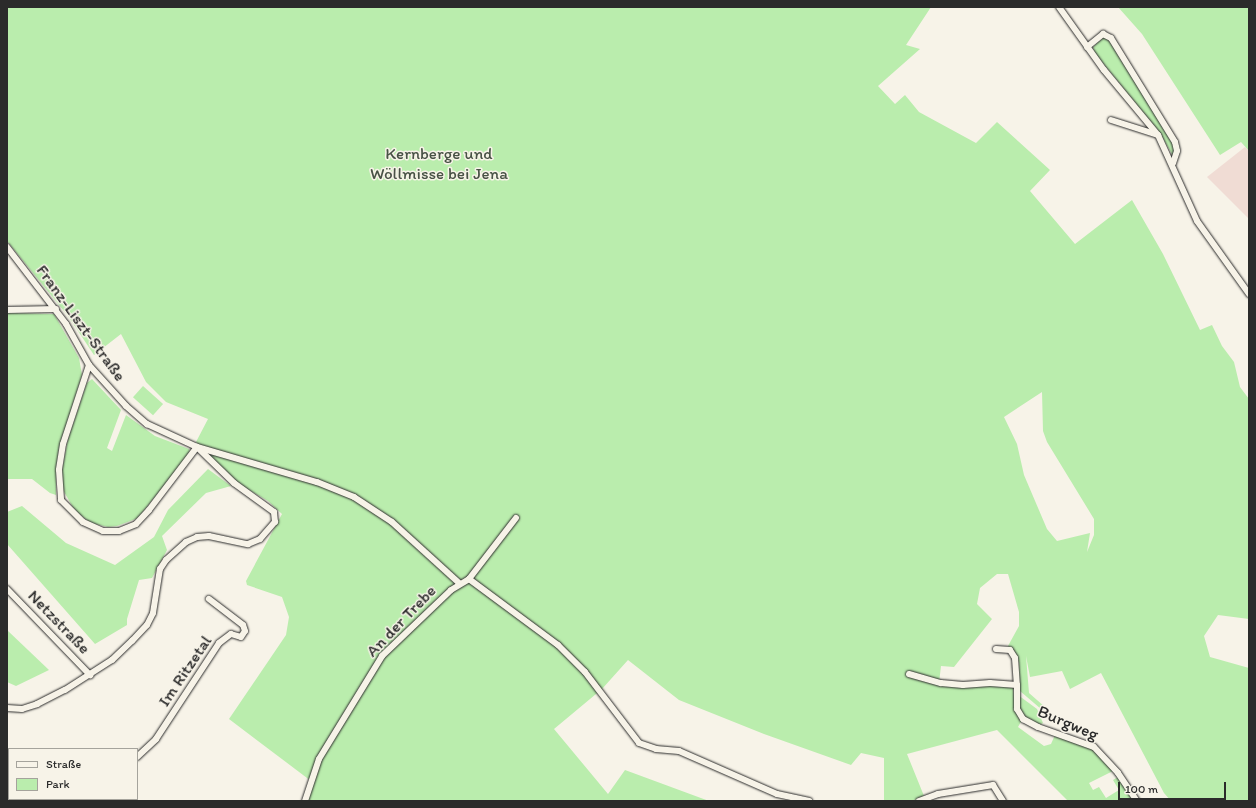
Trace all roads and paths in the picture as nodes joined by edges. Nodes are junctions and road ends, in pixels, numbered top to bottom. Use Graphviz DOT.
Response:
graph roads {
  1 [pos="1059,7"];
  2 [pos="1086,47"];
  3 [pos="1111,120"];
  4 [pos="1158,135"];
  5 [pos="1173,163"];
  6 [pos="7,247"];
  7 [pos="1249,294"];
  8 [pos="56,309"];
  9 [pos="7,310"];
  10 [pos="89,365"];
  11 [pos="197,447"];
  12 [pos="516,518"];
  13 [pos="469,579"];
  14 [pos="460,583"];
  15 [pos="7,589"];
  16 [pos="209,599"];
  17 [pos="996,649"];
  18 [pos="909,674"];
  19 [pos="90,675"];
  20 [pos="1017,685"];
  21 [pos="7,708"];
  22 [pos="138,755"];
  23 [pos="304,801"];
  24 [pos="809,801"];
  25 [pos="919,801"];
  26 [pos="1003,801"];
  27 [pos="1137,801"];
  1 -- 2 [label="street"];
  2 -- 4 [label="street"];
  2 -- 5 [label="street"];
  3 -- 4 [label="street"];
  4 -- 5 [label="street"];
  5 -- 7 [label="street"];
  6 -- 8 [label="street, Franz-Liszt-Straße"];
  8 -- 9 [label="street"];
  8 -- 10 [label="street, Franz-Liszt-Straße"];
  10 -- 11 [label="street, Franz-Liszt-Straße"];
  10 -- 11 [label="street"];
  11 -- 14 [label="street"];
  11 -- 19 [label="street"];
  12 -- 13 [label="street, An der Trebe"];
  13 -- 14 [label="street, An der Trebe"];
  13 -- 24 [label="street"];
  14 -- 23 [label="street, An der Trebe"];
  15 -- 19 [label="street, Netzstraße"];
  16 -- 22 [label="street, Im Ritzetal"];
  17 -- 20 [label="street, Burgweg"];
  18 -- 20 [label="street"];
  19 -- 21 [label="street"];
  20 -- 27 [label="street, Burgweg"];
  25 -- 26 [label="street"];
}
